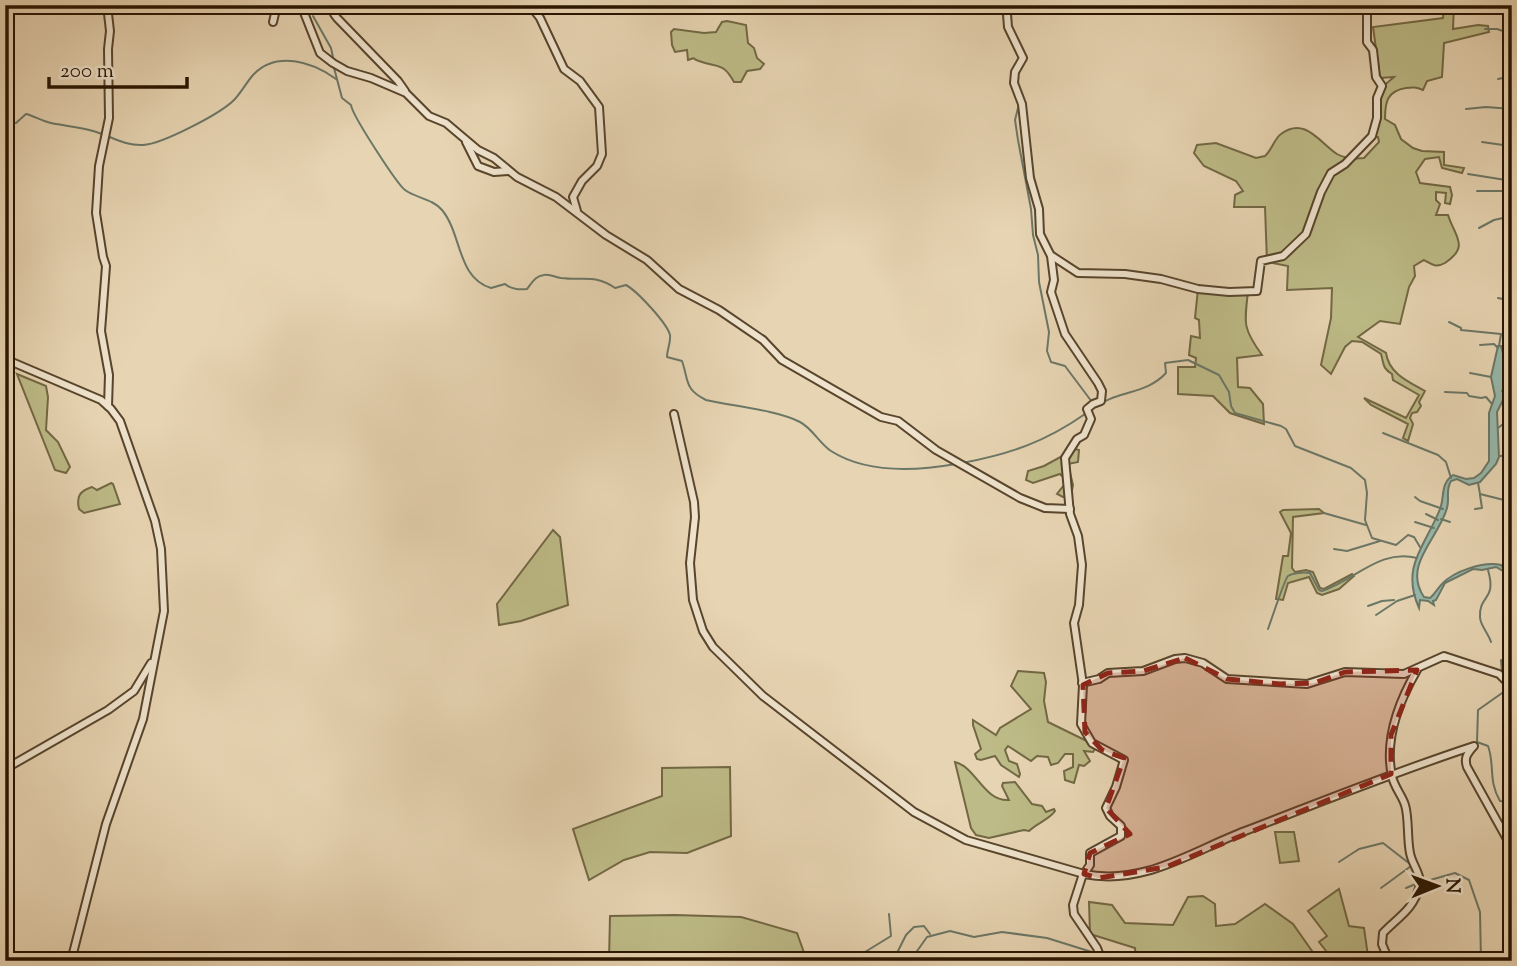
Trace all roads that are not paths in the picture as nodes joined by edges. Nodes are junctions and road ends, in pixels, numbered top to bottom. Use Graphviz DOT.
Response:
graph roads {
  1 [pos="107,5"];
  2 [pos="277,5"];
  3 [pos="301,5"];
  4 [pos="336,5"];
  5 [pos="530,5"];
  6 [pos="1002,5"];
  7 [pos="1367,5"];
  8 [pos="273,22"];
  9 [pos="406,93"];
  10 [pos="466,140"];
  11 [pos="508,171"];
  12 [pos="578,213"];
  13 [pos="1052,256"];
  14 [pos="5,359"];
  15 [pos="108,406"];
  16 [pos="674,414"];
  17 [pos="1070,509"];
  18 [pos="154,658"];
  19 [pos="1418,670"];
  20 [pos="1512,681"];
  21 [pos="1082,682"];
  22 [pos="5,769"];
  23 [pos="1391,774"];
  24 [pos="1512,848"];
  25 [pos="1084,874"];
  26 [pos="71,961"];
  27 [pos="1102,961"];
  28 [pos="1390,961"];
  1 -- 15 [label="street"];
  2 -- 8 [label="street"];
  3 -- 9 [label="street"];
  4 -- 9 [label="street"];
  5 -- 12 [label="street"];
  6 -- 13 [label="street"];
  7 -- 13 [label="street"];
  9 -- 10 [label="street"];
  10 -- 11 [label="street"];
  10 -- 11 [label="street"];
  11 -- 12 [label="street"];
  12 -- 17 [label="street"];
  13 -- 17 [label="street"];
  14 -- 15 [label="street"];
  15 -- 18 [label="street"];
  16 -- 25 [label="street"];
  17 -- 21 [label="street"];
  18 -- 22 [label="street"];
  18 -- 26 [label="street"];
  19 -- 20 [label="street"];
  19 -- 21 [label="street"];
  19 -- 23 [label="street"];
  21 -- 25 [label="street"];
  23 -- 24 [label="street"];
  23 -- 25 [label="street"];
  23 -- 28 [label="street"];
  25 -- 27 [label="street"];
}
